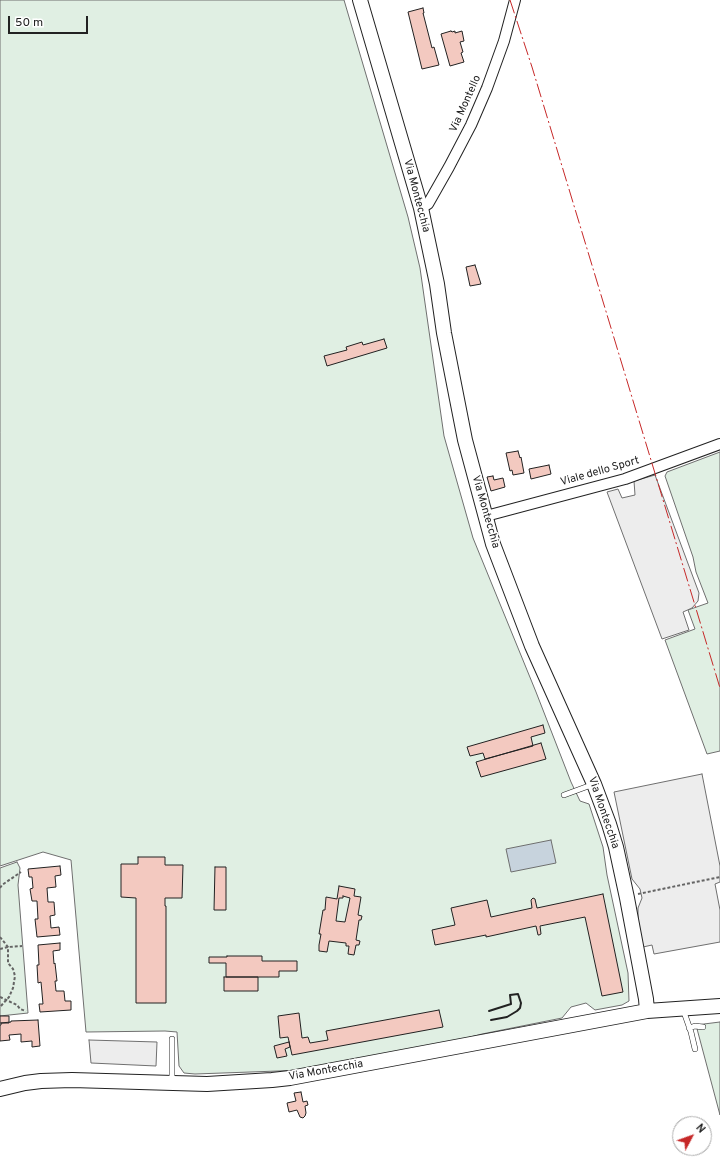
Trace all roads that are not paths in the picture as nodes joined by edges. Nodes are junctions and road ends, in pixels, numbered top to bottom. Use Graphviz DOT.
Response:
graph roads {
  1 [pos="360,0"];
  2 [pos="515,0"];
  3 [pos="421,208"];
  4 [pos="720,444"];
  5 [pos="486,516"];
  6 [pos="594,784"];
  7 [pos="564,795"];
  8 [pos="720,1006"];
  9 [pos="685,1009"];
  10 [pos="647,1011"];
  11 [pos="703,1027"];
  12 [pos="689,1028"];
  13 [pos="172,1039"];
  14 [pos="694,1049"];
  15 [pos="172,1083"];
  16 [pos="0,1089"];
  1 -- 3 [label="street, Via Montecchia"];
  2 -- 3 [label="street, Via Montello"];
  3 -- 5 [label="street, Via Montecchia"];
  4 -- 5 [label="street, Viale dello Sport"];
  5 -- 6 [label="street, Via Montecchia"];
  6 -- 7 [label="lane"];
  6 -- 10 [label="street, Via Montecchia"];
  8 -- 9 [label="street, Via Montecchia"];
  9 -- 10 [label="street, Via Montecchia"];
  9 -- 12 [label="lane"];
  10 -- 15 [label="street, Via Montecchia"];
  11 -- 12 [label="lane"];
  12 -- 14 [label="lane"];
  13 -- 15 [label="lane"];
  15 -- 16 [label="street, Via Montecchia"];
}
